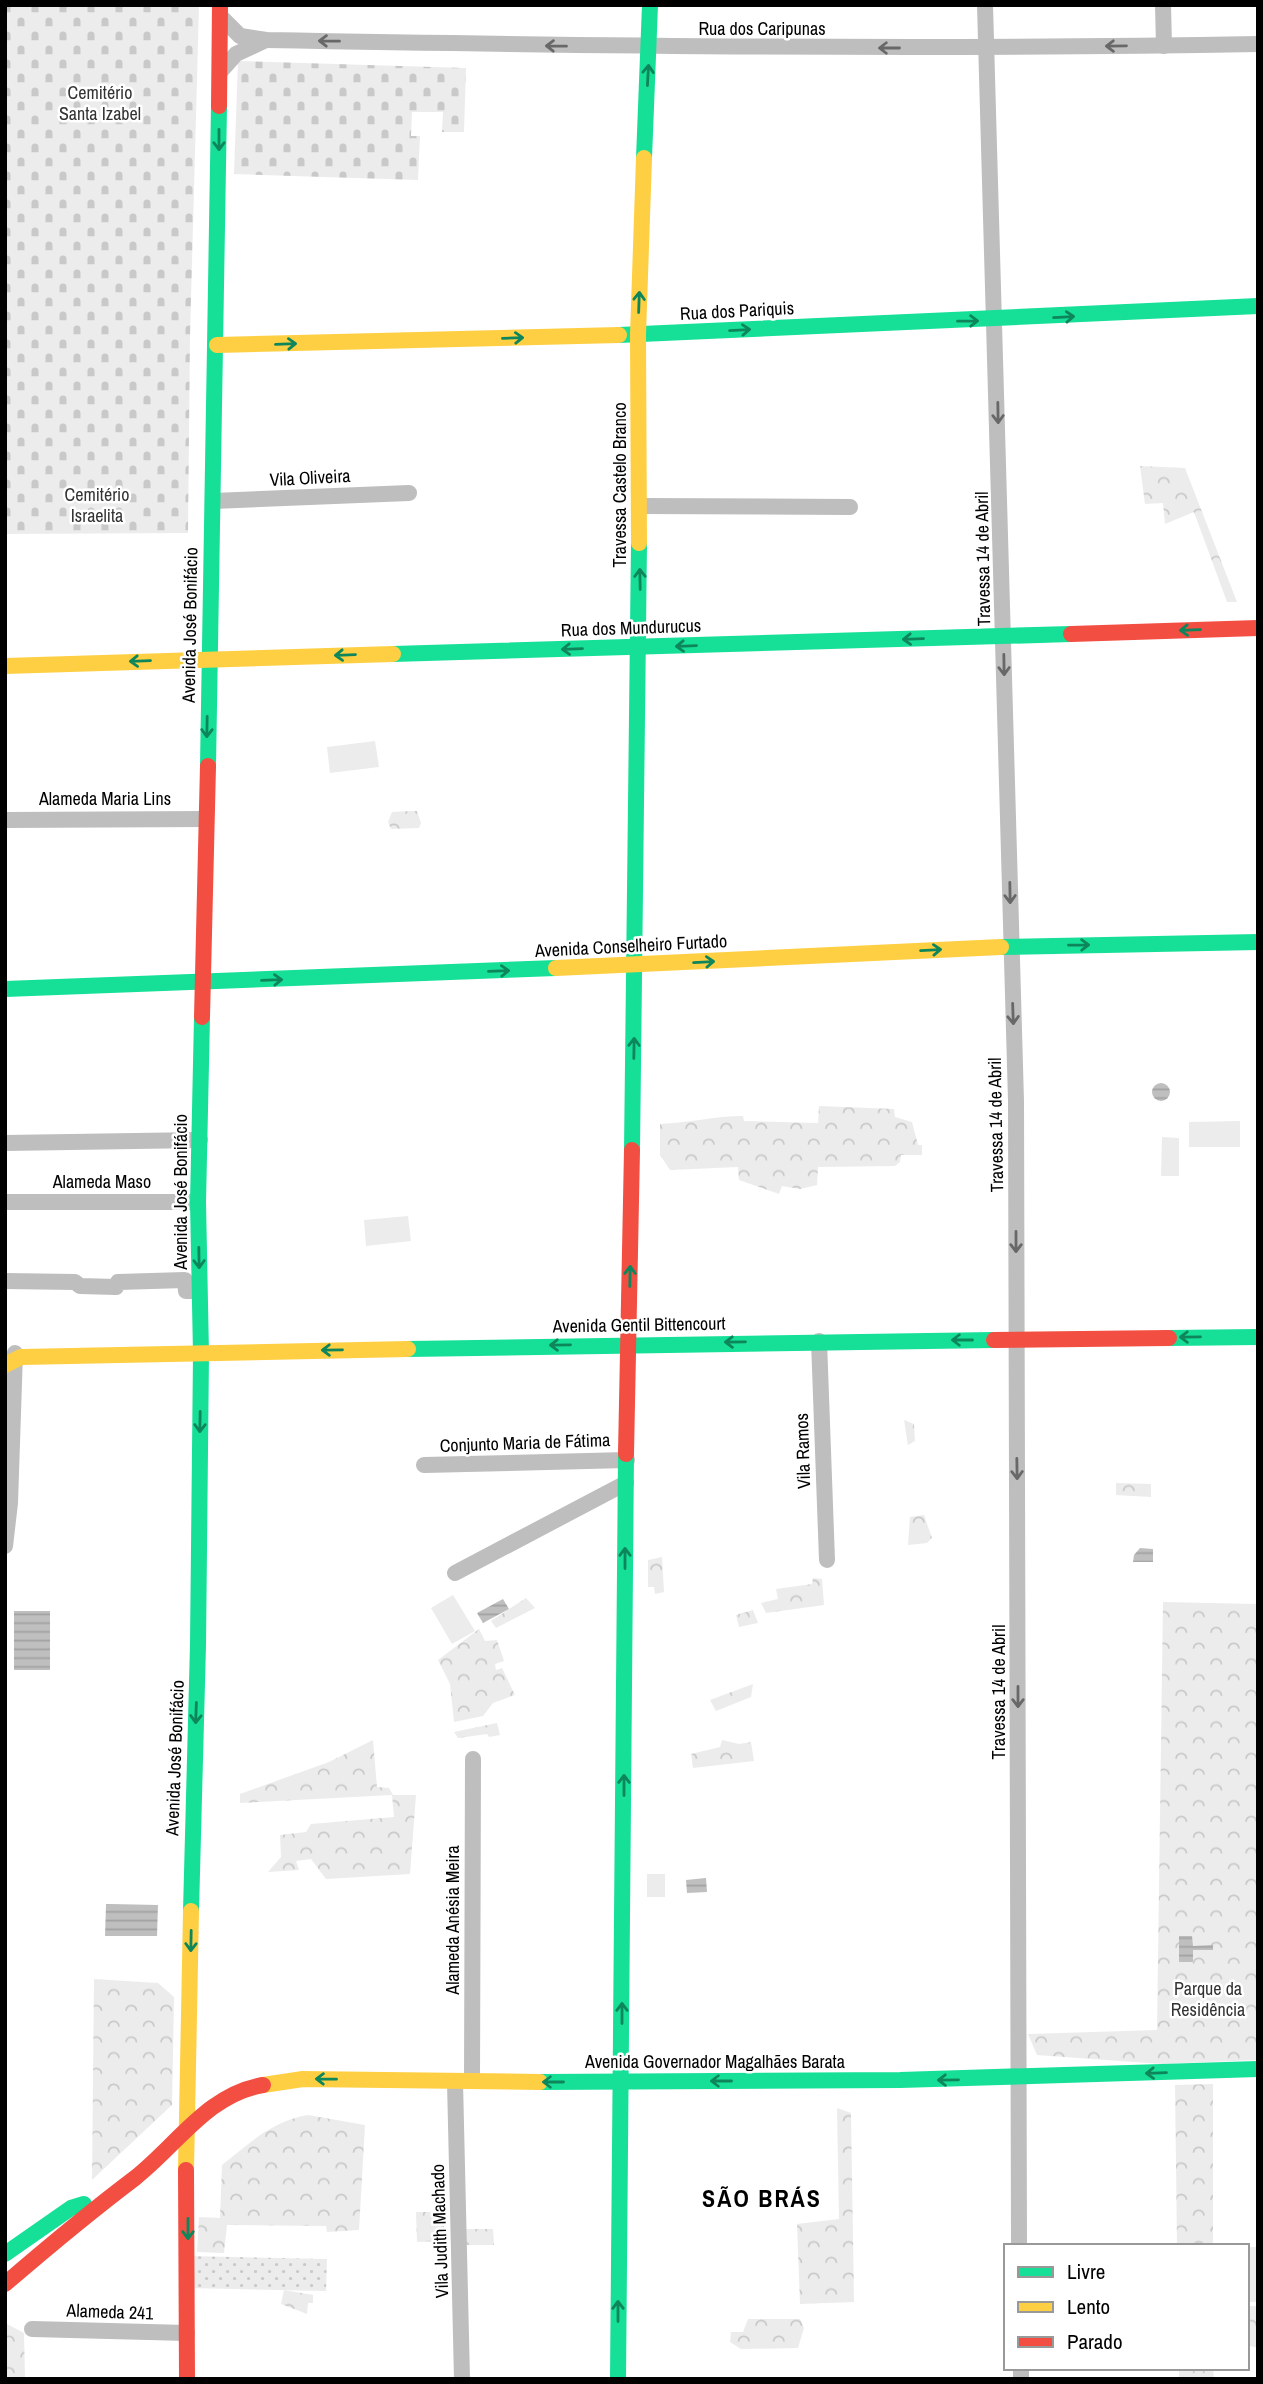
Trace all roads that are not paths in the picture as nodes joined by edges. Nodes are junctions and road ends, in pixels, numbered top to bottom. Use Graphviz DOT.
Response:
graph roads {
  1 [pos="650,5"];
  2 [pos="985,5"];
  3 [pos="1163,5"];
  4 [pos="220,10"];
  5 [pos="266,40"];
  6 [pos="1258,44"];
  7 [pos="1164,46"];
  8 [pos="649,47"];
  9 [pos="987,48"];
  10 [pos="220,72"];
  11 [pos="1258,306"];
  12 [pos="996,320"];
  13 [pos="638,335"];
  14 [pos="217,345"];
  15 [pos="409,494"];
  16 [pos="213,501"];
  17 [pos="640,506"];
  18 [pos="850,507"];
  19 [pos="1258,628"];
  20 [pos="1004,637"];
  21 [pos="640,647"];
  22 [pos="208,659"];
  23 [pos="5,666"];
  24 [pos="206,819"];
  25 [pos="5,820"];
  26 [pos="1258,942"];
  27 [pos="1011,946"];
  28 [pos="636,965"];
  29 [pos="204,982"];
  30 [pos="5,989"];
  31 [pos="200,1140"];
  32 [pos="5,1143"];
  33 [pos="5,1202"];
  34 [pos="198,1202"];
  35 [pos="5,1281"];
  36 [pos="199,1291"];
  37 [pos="1258,1337"];
  38 [pos="1016,1339"];
  39 [pos="819,1341"];
  40 [pos="628,1344"];
  41 [pos="201,1354"];
  42 [pos="12,1356"];
  43 [pos="627,1460"];
  44 [pos="424,1465"];
  45 [pos="626,1483"];
  46 [pos="5,1546"];
  47 [pos="827,1560"];
  48 [pos="455,1573"];
  49 [pos="473,1759"];
  50 [pos="1258,2070"];
  51 [pos="1017,2079"];
  52 [pos="472,2081"];
  53 [pos="621,2081"];
  54 [pos="455,2082"];
  55 [pos="186,2128"];
  56 [pos="99,2203"];
  57 [pos="1019,2244"];
  58 [pos="5,2254"];
  59 [pos="5,2284"];
  60 [pos="32,2329"];
  61 [pos="187,2333"];
  62 [pos="187,2379"];
  63 [pos="462,2379"];
  64 [pos="618,2379"];
  1 -- 8 [label="main road, Travessa Castelo Branco"];
  2 -- 9 [label="street, Travessa 14 de Abril"];
  3 -- 7 [label="street"];
  4 -- 5 [label="street, Rua dos Caripunas"];
  4 -- 10 [label="main road, Avenida José Bonifácio"];
  8 -- 5 [label="street, Rua dos Caripunas, one-way"];
  5 -- 10 [label="street, Rua dos Caripunas"];
  6 -- 7 [label="street, Rua dos Caripunas"];
  7 -- 9 [label="street, Rua dos Caripunas, one-way"];
  9 -- 8 [label="street, Rua dos Caripunas, one-way"];
  13 -- 8 [label="main road, Travessa Castelo Branco, one-way"];
  9 -- 12 [label="street, Travessa 14 de Abril"];
  10 -- 14 [label="main road, Avenida José Bonifácio, one-way"];
  12 -- 11 [label="main road, Rua dos Pariquis, one-way"];
  13 -- 12 [label="main road, Rua dos Pariquis, one-way"];
  12 -- 20 [label="street, Travessa 14 de Abril, one-way"];
  14 -- 13 [label="main road, Rua dos Pariquis, one-way"];
  13 -- 17 [label="main road, Travessa Castelo Branco"];
  14 -- 16 [label="main road, Avenida José Bonifácio"];
  15 -- 16 [label="street, Vila Oliveira"];
  16 -- 22 [label="main road, Avenida José Bonifácio"];
  17 -- 18 [label="street"];
  21 -- 17 [label="main road, Travessa Castelo Branco, one-way"];
  19 -- 20 [label="main road, Rua dos Mundurucus, one-way"];
  20 -- 21 [label="main road, Rua dos Mundurucus, one-way"];
  20 -- 27 [label="street, Travessa 14 de Abril, one-way"];
  21 -- 22 [label="main road, Rua dos Mundurucus, one-way"];
  21 -- 28 [label="main road, Travessa Castelo Branco"];
  22 -- 23 [label="main road, Rua dos Mundurucus, one-way"];
  22 -- 24 [label="main road, Avenida José Bonifácio, one-way"];
  24 -- 25 [label="street, Alameda Maria Lins"];
  24 -- 29 [label="main road, Avenida José Bonifácio"];
  27 -- 26 [label="main road, Avenida Conselheiro Furtado, one-way"];
  28 -- 27 [label="main road, Avenida Conselheiro Furtado, one-way"];
  27 -- 38 [label="street, Travessa 14 de Abril, one-way"];
  29 -- 28 [label="main road, Avenida Conselheiro Furtado, one-way"];
  40 -- 28 [label="main road, Travessa Castelo Branco, one-way"];
  29 -- 30 [label="main road, Avenida Conselheiro Furtado"];
  29 -- 31 [label="main road, Avenida José Bonifácio"];
  31 -- 32 [label="street"];
  31 -- 34 [label="main road, Avenida José Bonifácio"];
  33 -- 34 [label="street, Alameda Maso"];
  34 -- 36 [label="main road, Avenida José Bonifácio, one-way"];
  35 -- 36 [label="street"];
  36 -- 41 [label="main road, Avenida José Bonifácio"];
  37 -- 38 [label="main road, Avenida Gentil Bittencourt, one-way"];
  38 -- 39 [label="main road, Avenida Gentil Bittencourt, one-way"];
  38 -- 51 [label="street, Travessa 14 de Abril, one-way"];
  39 -- 40 [label="main road, Avenida Gentil Bittencourt, one-way"];
  39 -- 47 [label="street, Vila Ramos"];
  40 -- 41 [label="main road, Avenida Gentil Bittencourt, one-way"];
  40 -- 43 [label="main road, Travessa Castelo Branco"];
  41 -- 42 [label="main road, Avenida Gentil Bittencourt"];
  41 -- 55 [label="main road, Avenida José Bonifácio, one-way"];
  42 -- 46 [label="street"];
  43 -- 44 [label="street, Conjunto Maria de Fátima"];
  43 -- 45 [label="main road, Travessa Castelo Branco"];
  45 -- 48 [label="street"];
  53 -- 45 [label="main road, Travessa Castelo Branco, one-way"];
  49 -- 52 [label="street, Alameda Anésia Meira"];
  50 -- 51 [label="main road, Avenida Governador Magalhães Barata, one-way"];
  51 -- 53 [label="main road, Avenida Governador Magalhães Barata, one-way"];
  51 -- 57 [label="street, Travessa 14 de Abril"];
  53 -- 52 [label="main road, Avenida Governador Magalhães Barata, one-way"];
  52 -- 54 [label="main road, Avenida Governador Magalhães Barata"];
  64 -- 53 [label="main road, Travessa Castelo Branco, one-way"];
  54 -- 55 [label="main road, Avenida Governador Magalhães Barata, one-way"];
  54 -- 63 [label="street, Vila Judith Machado"];
  55 -- 56 [label="main road, Avenida Governador Magalhães Barata"];
  55 -- 61 [label="main road, Avenida José Bonifácio, one-way"];
  56 -- 58 [label="main road"];
  56 -- 59 [label="main road"];
  60 -- 61 [label="street, Alameda 241"];
  61 -- 62 [label="main road, Avenida José Bonifácio"];
}
